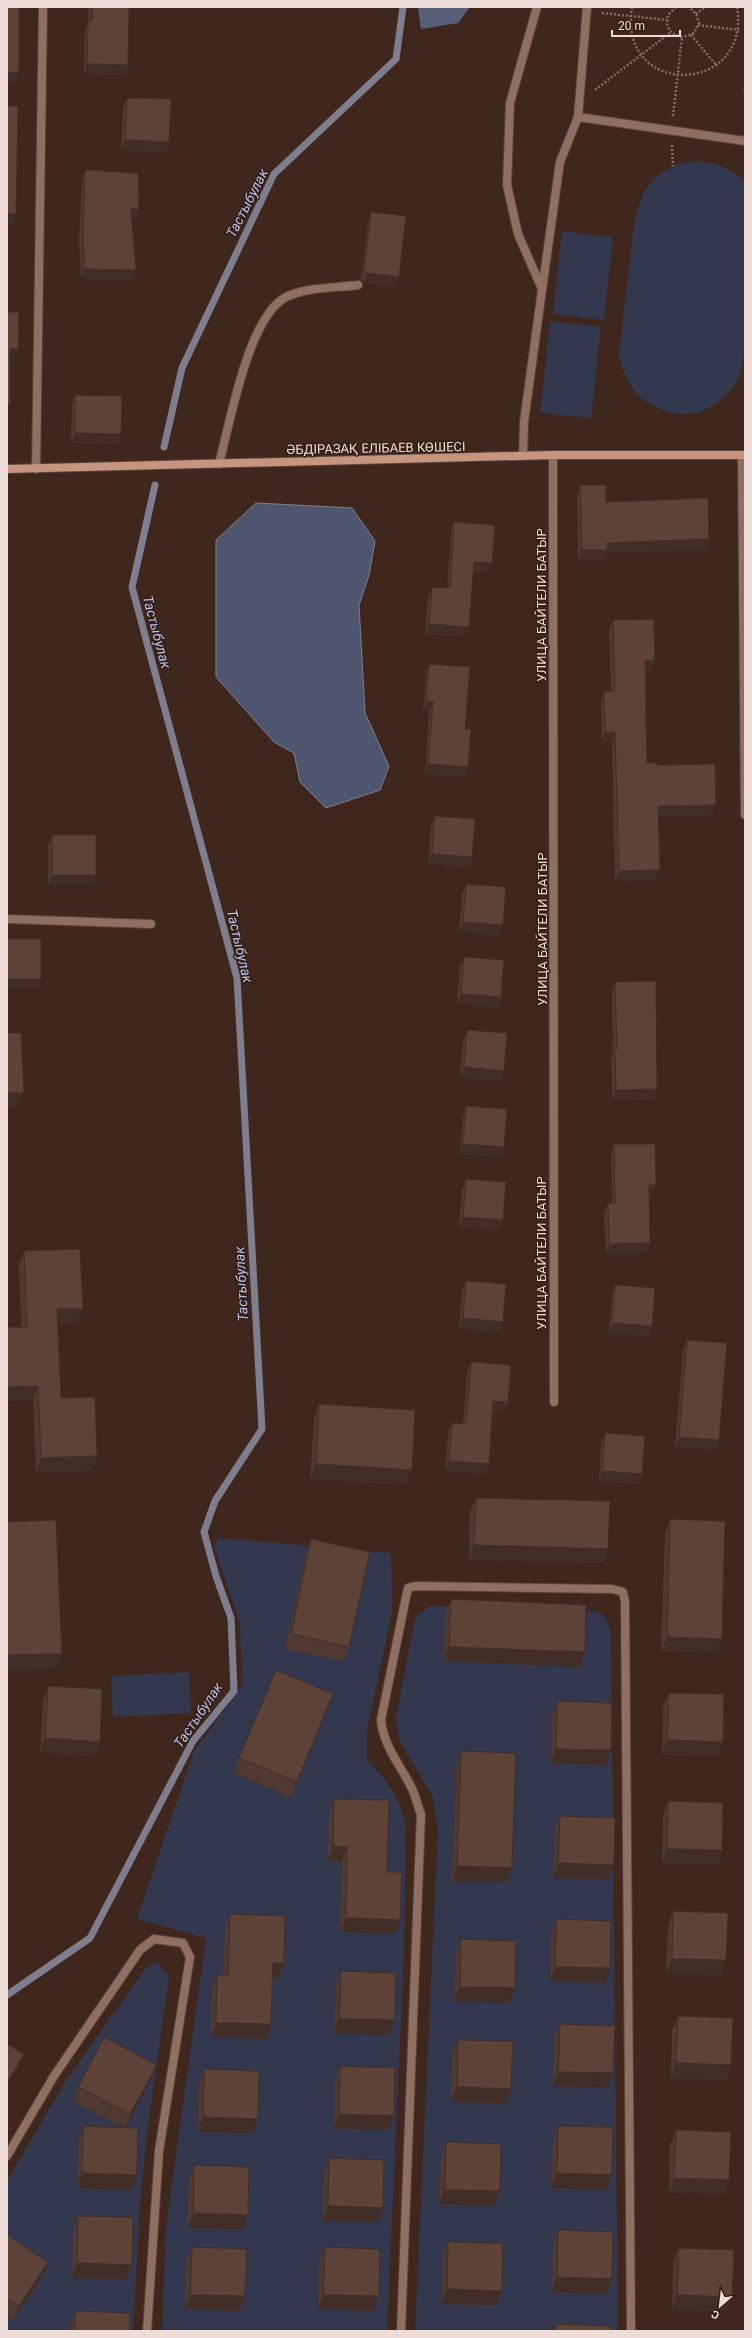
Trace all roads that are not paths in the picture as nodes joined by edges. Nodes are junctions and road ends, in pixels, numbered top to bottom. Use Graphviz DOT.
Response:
graph roads {
  1 [pos="43,7"];
  2 [pos="537,7"];
  3 [pos="587,9"];
  4 [pos="578,117"];
  5 [pos="745,141"];
  6 [pos="358,285"];
  7 [pos="542,290"];
  8 [pos="552,455"];
  9 [pos="743,455"];
  10 [pos="523,456"];
  11 [pos="219,464"];
  12 [pos="7,469"];
  13 [pos="36,469"];
  14 [pos="745,815"];
  15 [pos="7,919"];
  16 [pos="151,924"];
  17 [pos="554,1402"];
  18 [pos="7,2156"];
  19 [pos="147,2331"];
  20 [pos="401,2331"];
  21 [pos="631,2331"];
  1 -- 13 [label="street"];
  2 -- 7 [label="street"];
  3 -- 4 [label="street"];
  4 -- 5 [label="street"];
  4 -- 7 [label="street"];
  6 -- 11 [label="street"];
  7 -- 10 [label="street"];
  8 -- 9 [label="street, ӘБДІРАЗАҚ ЕЛІБАЕВ КӨШЕСІ"];
  8 -- 10 [label="street, ӘБДІРАЗАҚ ЕЛІБАЕВ КӨШЕСІ"];
  8 -- 17 [label="street, УЛИЦА БАЙТЕЛИ БАТЫР"];
  9 -- 14 [label="street"];
  10 -- 11 [label="street, ӘБДІРАЗАҚ ЕЛІБАЕВ КӨШЕСІ"];
  11 -- 13 [label="street, ӘБДІРАЗАҚ ЕЛІБАЕВ КӨШЕСІ"];
  12 -- 13 [label="street, ӘБДІРАЗАҚ ЕЛІБАЕВ КӨШЕСІ"];
  15 -- 16 [label="street"];
  18 -- 19 [label="street"];
  20 -- 21 [label="street"];
}
